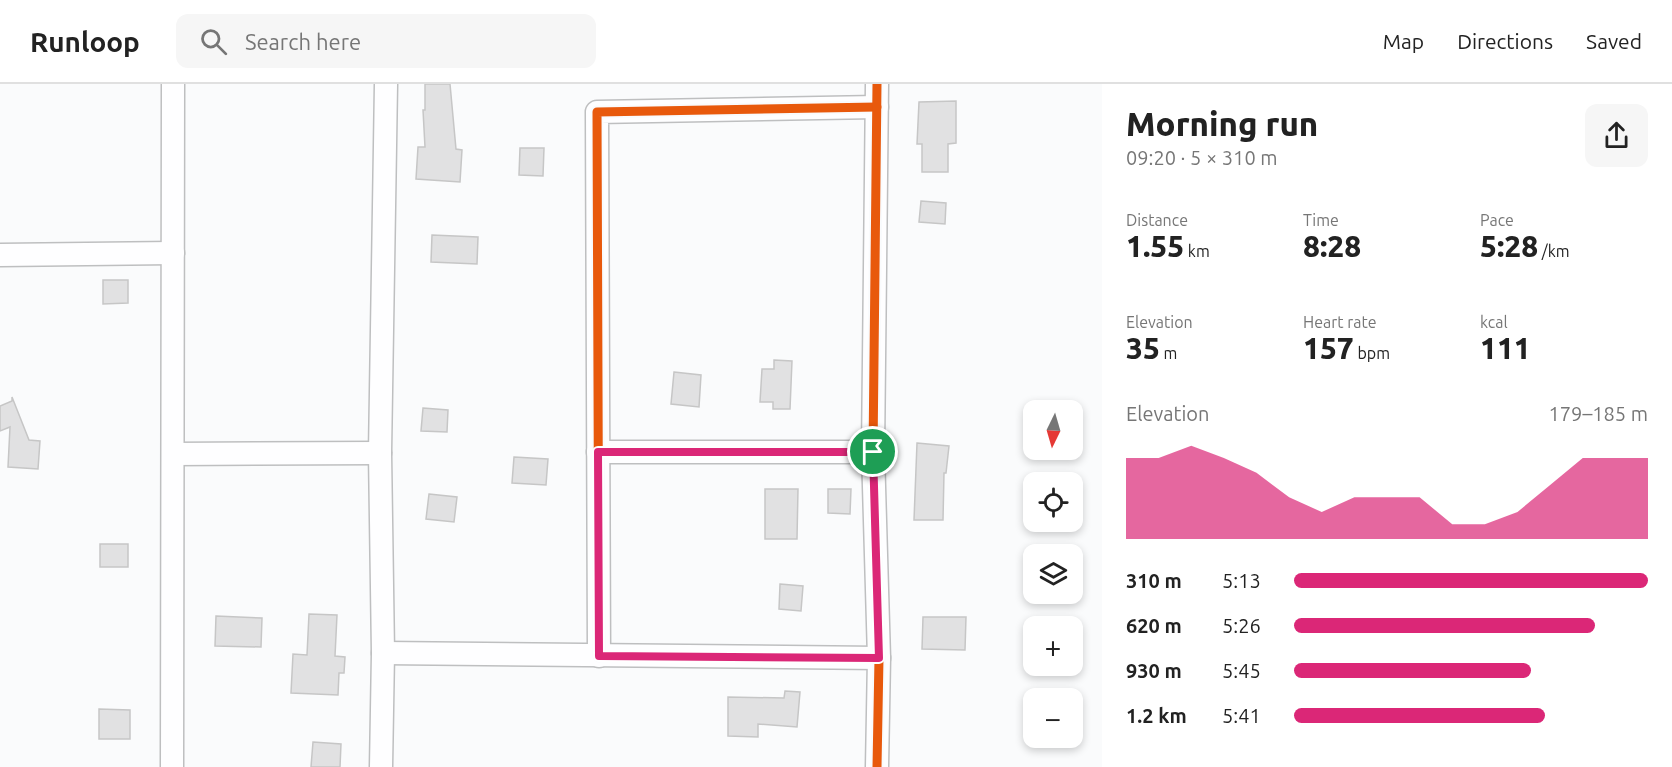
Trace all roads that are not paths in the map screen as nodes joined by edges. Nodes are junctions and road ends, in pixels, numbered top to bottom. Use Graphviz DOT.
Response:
graph roads {
  1 [pos="173,84"];
  2 [pos="386,84"];
  3 [pos="877,84"];
  4 [pos="877,107"];
  5 [pos="173,253"];
  6 [pos="0,255"];
  7 [pos="598,452"];
  8 [pos="873,452"];
  9 [pos="380,453"];
  10 [pos="173,454"];
  11 [pos="383,653"];
  12 [pos="599,656"];
  13 [pos="879,658"];
  14 [pos="172,767"];
  15 [pos="381,767"];
  16 [pos="877,767"];
  1 -- 5 [label="street"];
  2 -- 9 [label="street"];
  3 -- 4 [label="street"];
  4 -- 7 [label="street"];
  4 -- 8 [label="street"];
  5 -- 6 [label="street"];
  5 -- 10 [label="street"];
  7 -- 8 [label="street"];
  7 -- 12 [label="street"];
  8 -- 13 [label="street"];
  9 -- 10 [label="street"];
  9 -- 11 [label="street"];
  10 -- 14 [label="street"];
  11 -- 12 [label="street"];
  11 -- 15 [label="street"];
  12 -- 13 [label="street"];
  13 -- 16 [label="street"];
}
